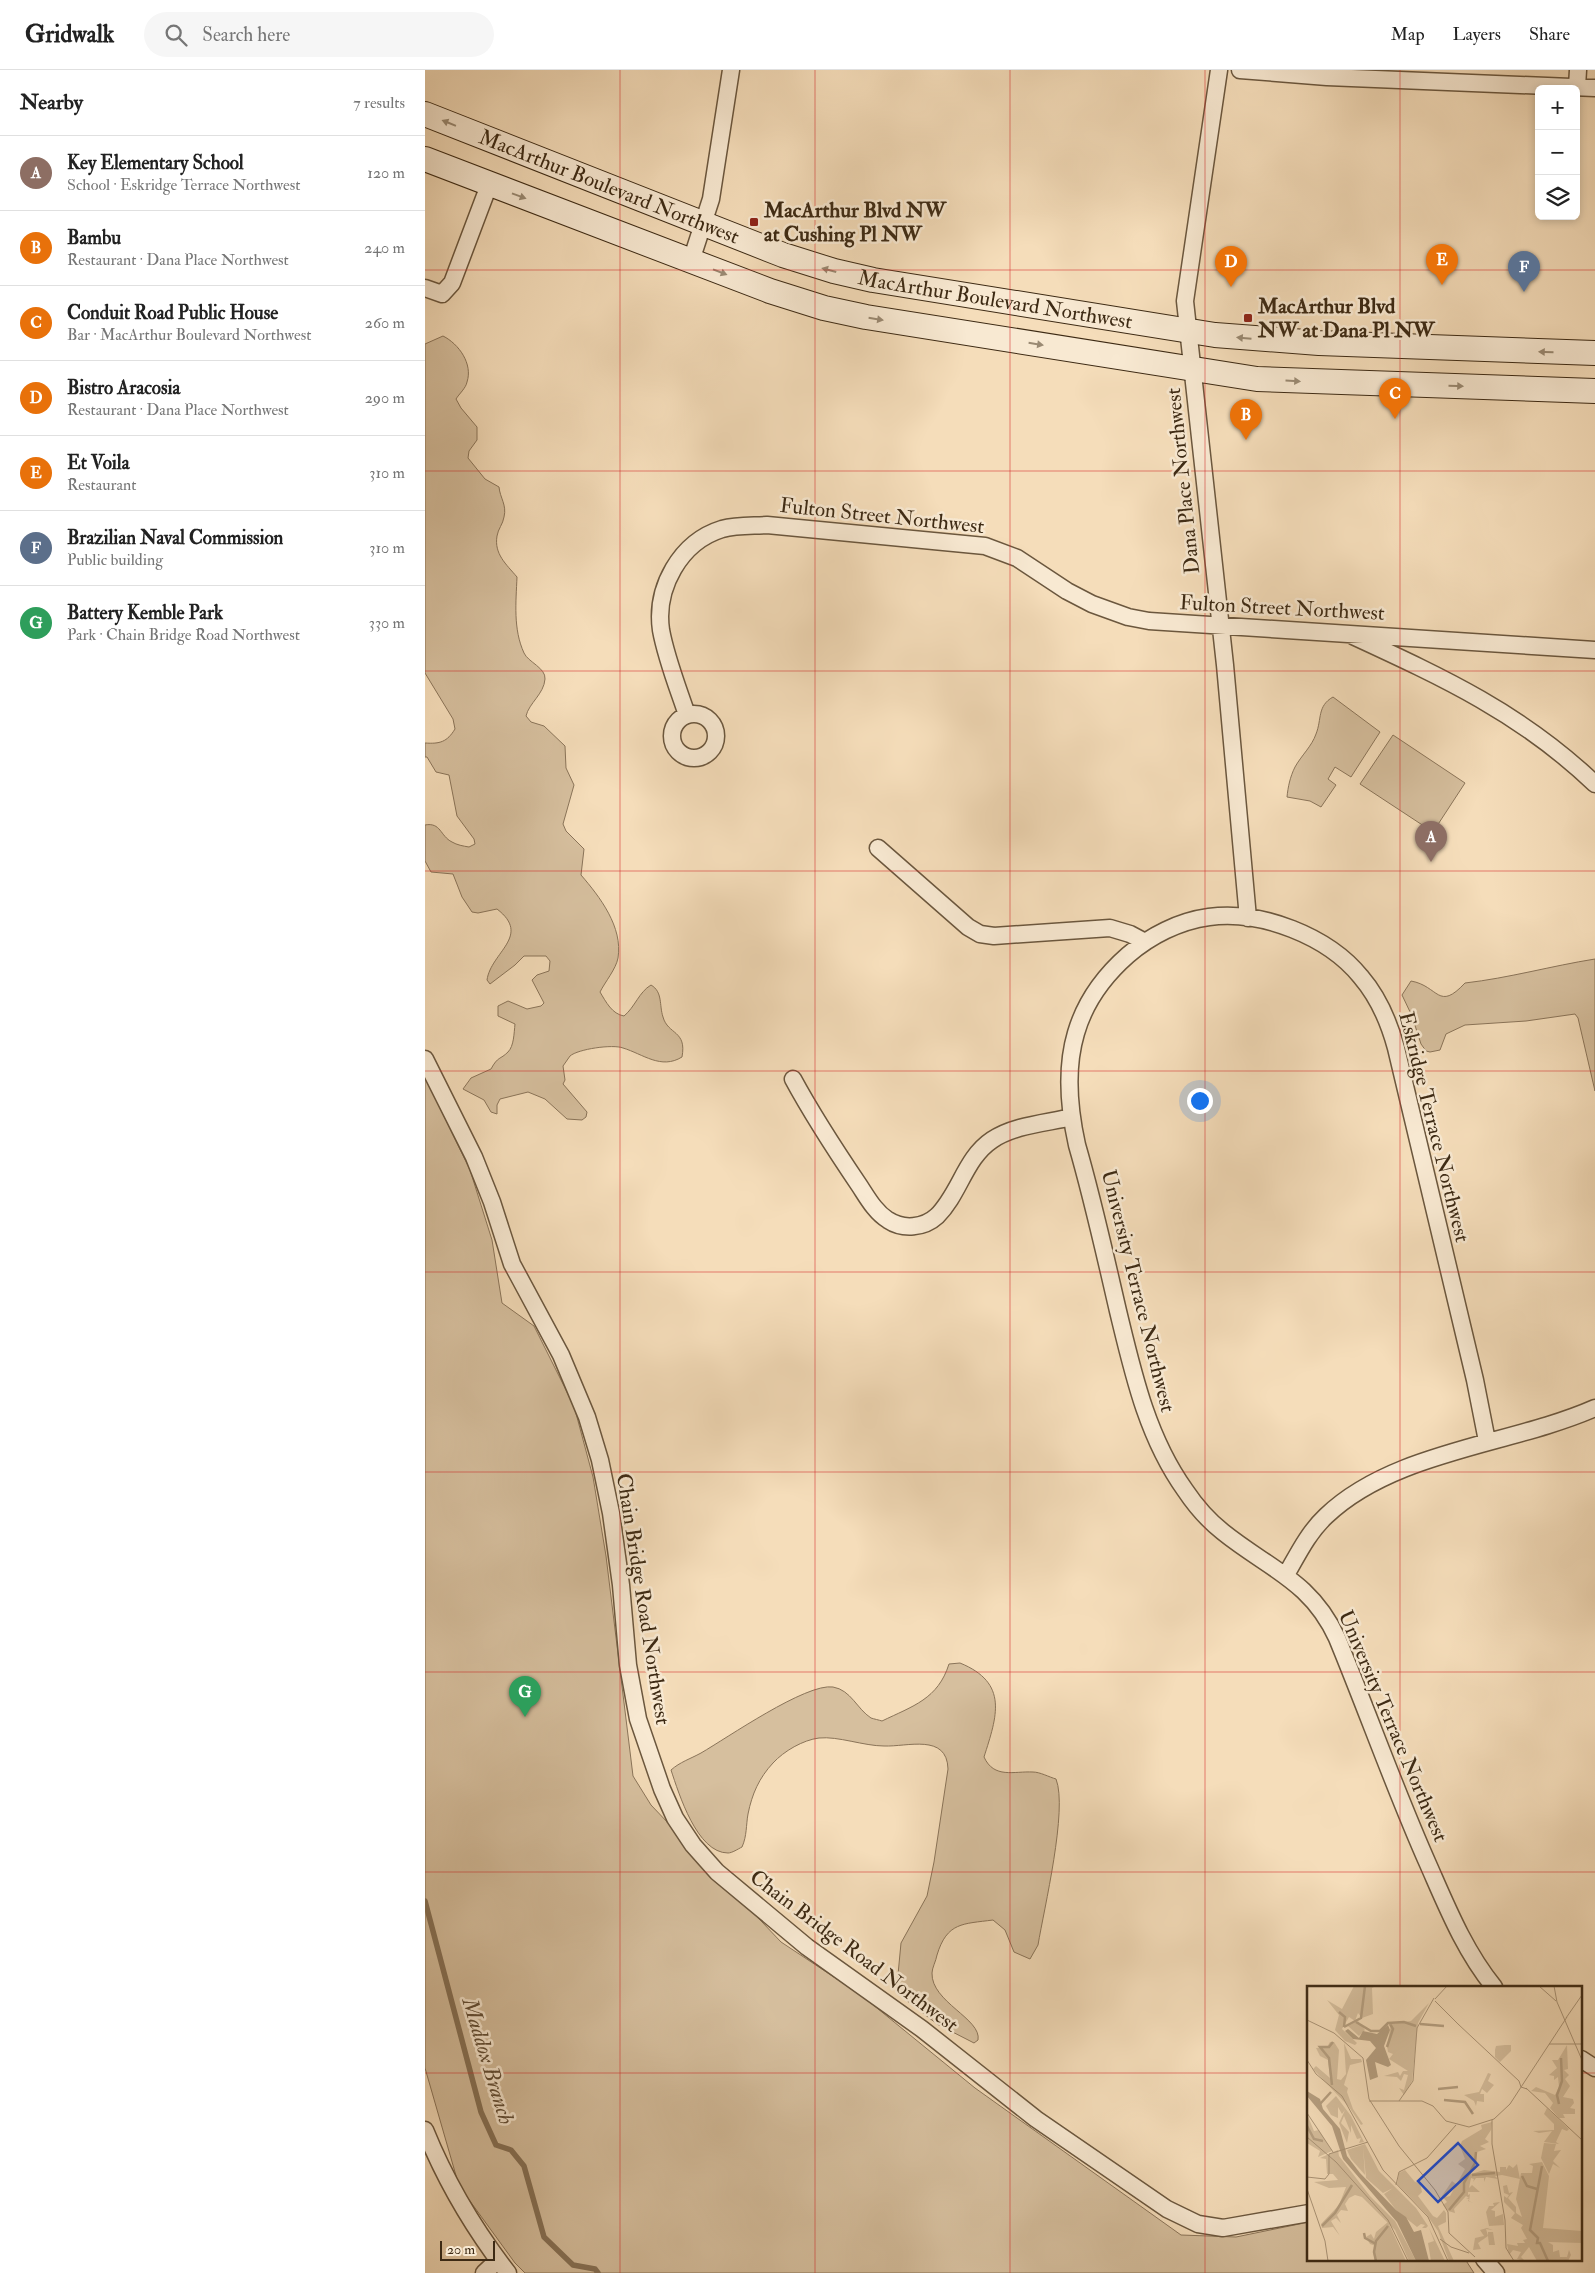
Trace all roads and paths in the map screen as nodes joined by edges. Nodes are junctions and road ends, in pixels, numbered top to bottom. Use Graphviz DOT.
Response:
graph roads {
  1 [pos="731,70"];
  2 [pos="1219,70"];
  3 [pos="1240,70"];
  4 [pos="1578,70"];
  5 [pos="1535,85"];
  6 [pos="1577,85"];
  7 [pos="1580,87"];
  8 [pos="1595,88"];
  9 [pos="425,114"];
  10 [pos="425,159"];
  11 [pos="489,185"];
  12 [pos="703,225"];
  13 [pos="691,261"];
  14 [pos="425,288"];
  15 [pos="1187,330"];
  16 [pos="1595,353"];
  17 [pos="1193,370"];
  18 [pos="1595,391"];
  19 [pos="1221,625"];
  20 [pos="1345,632"];
  21 [pos="1595,650"];
  22 [pos="687,715"];
  23 [pos="1595,784"];
  24 [pos="878,848"];
  25 [pos="1248,918"];
  26 [pos="1145,942"];
  27 [pos="425,1059"];
  28 [pos="793,1079"];
  29 [pos="1072,1117"];
  30 [pos="1595,1408"];
  31 [pos="1487,1441"];
  32 [pos="1286,1576"];
  33 [pos="1493,1986"];
  34 [pos="1583,2060"];
  35 [pos="1595,2068"];
  36 [pos="425,2130"];
  37 [pos="1307,2213"];
  38 [pos="498,2260"];
  39 [pos="1485,2260"];
  40 [pos="484,2273"];
  41 [pos="508,2273"];
  42 [pos="1496,2273"];
  1 -- 12 [label="street"];
  2 -- 15 [label="street, Dana Place Northwest"];
  3 -- 5 [label="street"];
  4 -- 6 [label="street"];
  7 -- 8 [label="street"];
  12 -- 9 [label="main road, MacArthur Boulevard Northwest, one-way"];
  10 -- 11 [label="main road, MacArthur Boulevard Northwest"];
  11 -- 13 [label="main road, MacArthur Boulevard Northwest, one-way"];
  11 -- 14 [label="street"];
  12 -- 13 [label="street"];
  15 -- 12 [label="main road, MacArthur Boulevard Northwest, one-way"];
  13 -- 17 [label="main road, MacArthur Boulevard Northwest, one-way"];
  16 -- 15 [label="main road, MacArthur Boulevard Northwest, one-way"];
  15 -- 17 [label="street, Dana Place Northwest"];
  17 -- 18 [label="main road, MacArthur Boulevard Northwest, one-way"];
  17 -- 19 [label="street, Dana Place Northwest"];
  19 -- 20 [label="street, Fulton Street Northwest"];
  19 -- 22 [label="street, Fulton Street Northwest"];
  19 -- 25 [label="street, Dana Place Northwest"];
  20 -- 21 [label="street, Fulton Street Northwest"];
  20 -- 23 [label="street"];
  24 -- 26 [label="street"];
  25 -- 26 [label="street, Eskridge Terrace Northwest"];
  25 -- 31 [label="street, Eskridge Terrace Northwest"];
  26 -- 29 [label="street, University Terrace Northwest"];
  27 -- 37 [label="street, Chain Bridge Road Northwest"];
  28 -- 29 [label="street"];
  29 -- 32 [label="street, University Terrace Northwest"];
  30 -- 31 [label="street"];
  31 -- 32 [label="street"];
  32 -- 33 [label="street, University Terrace Northwest"];
  34 -- 35 [label="street"];
  36 -- 38 [label="street"];
  38 -- 40 [label="street"];
  38 -- 41 [label="street"];
  39 -- 42 [label="street"];
}
